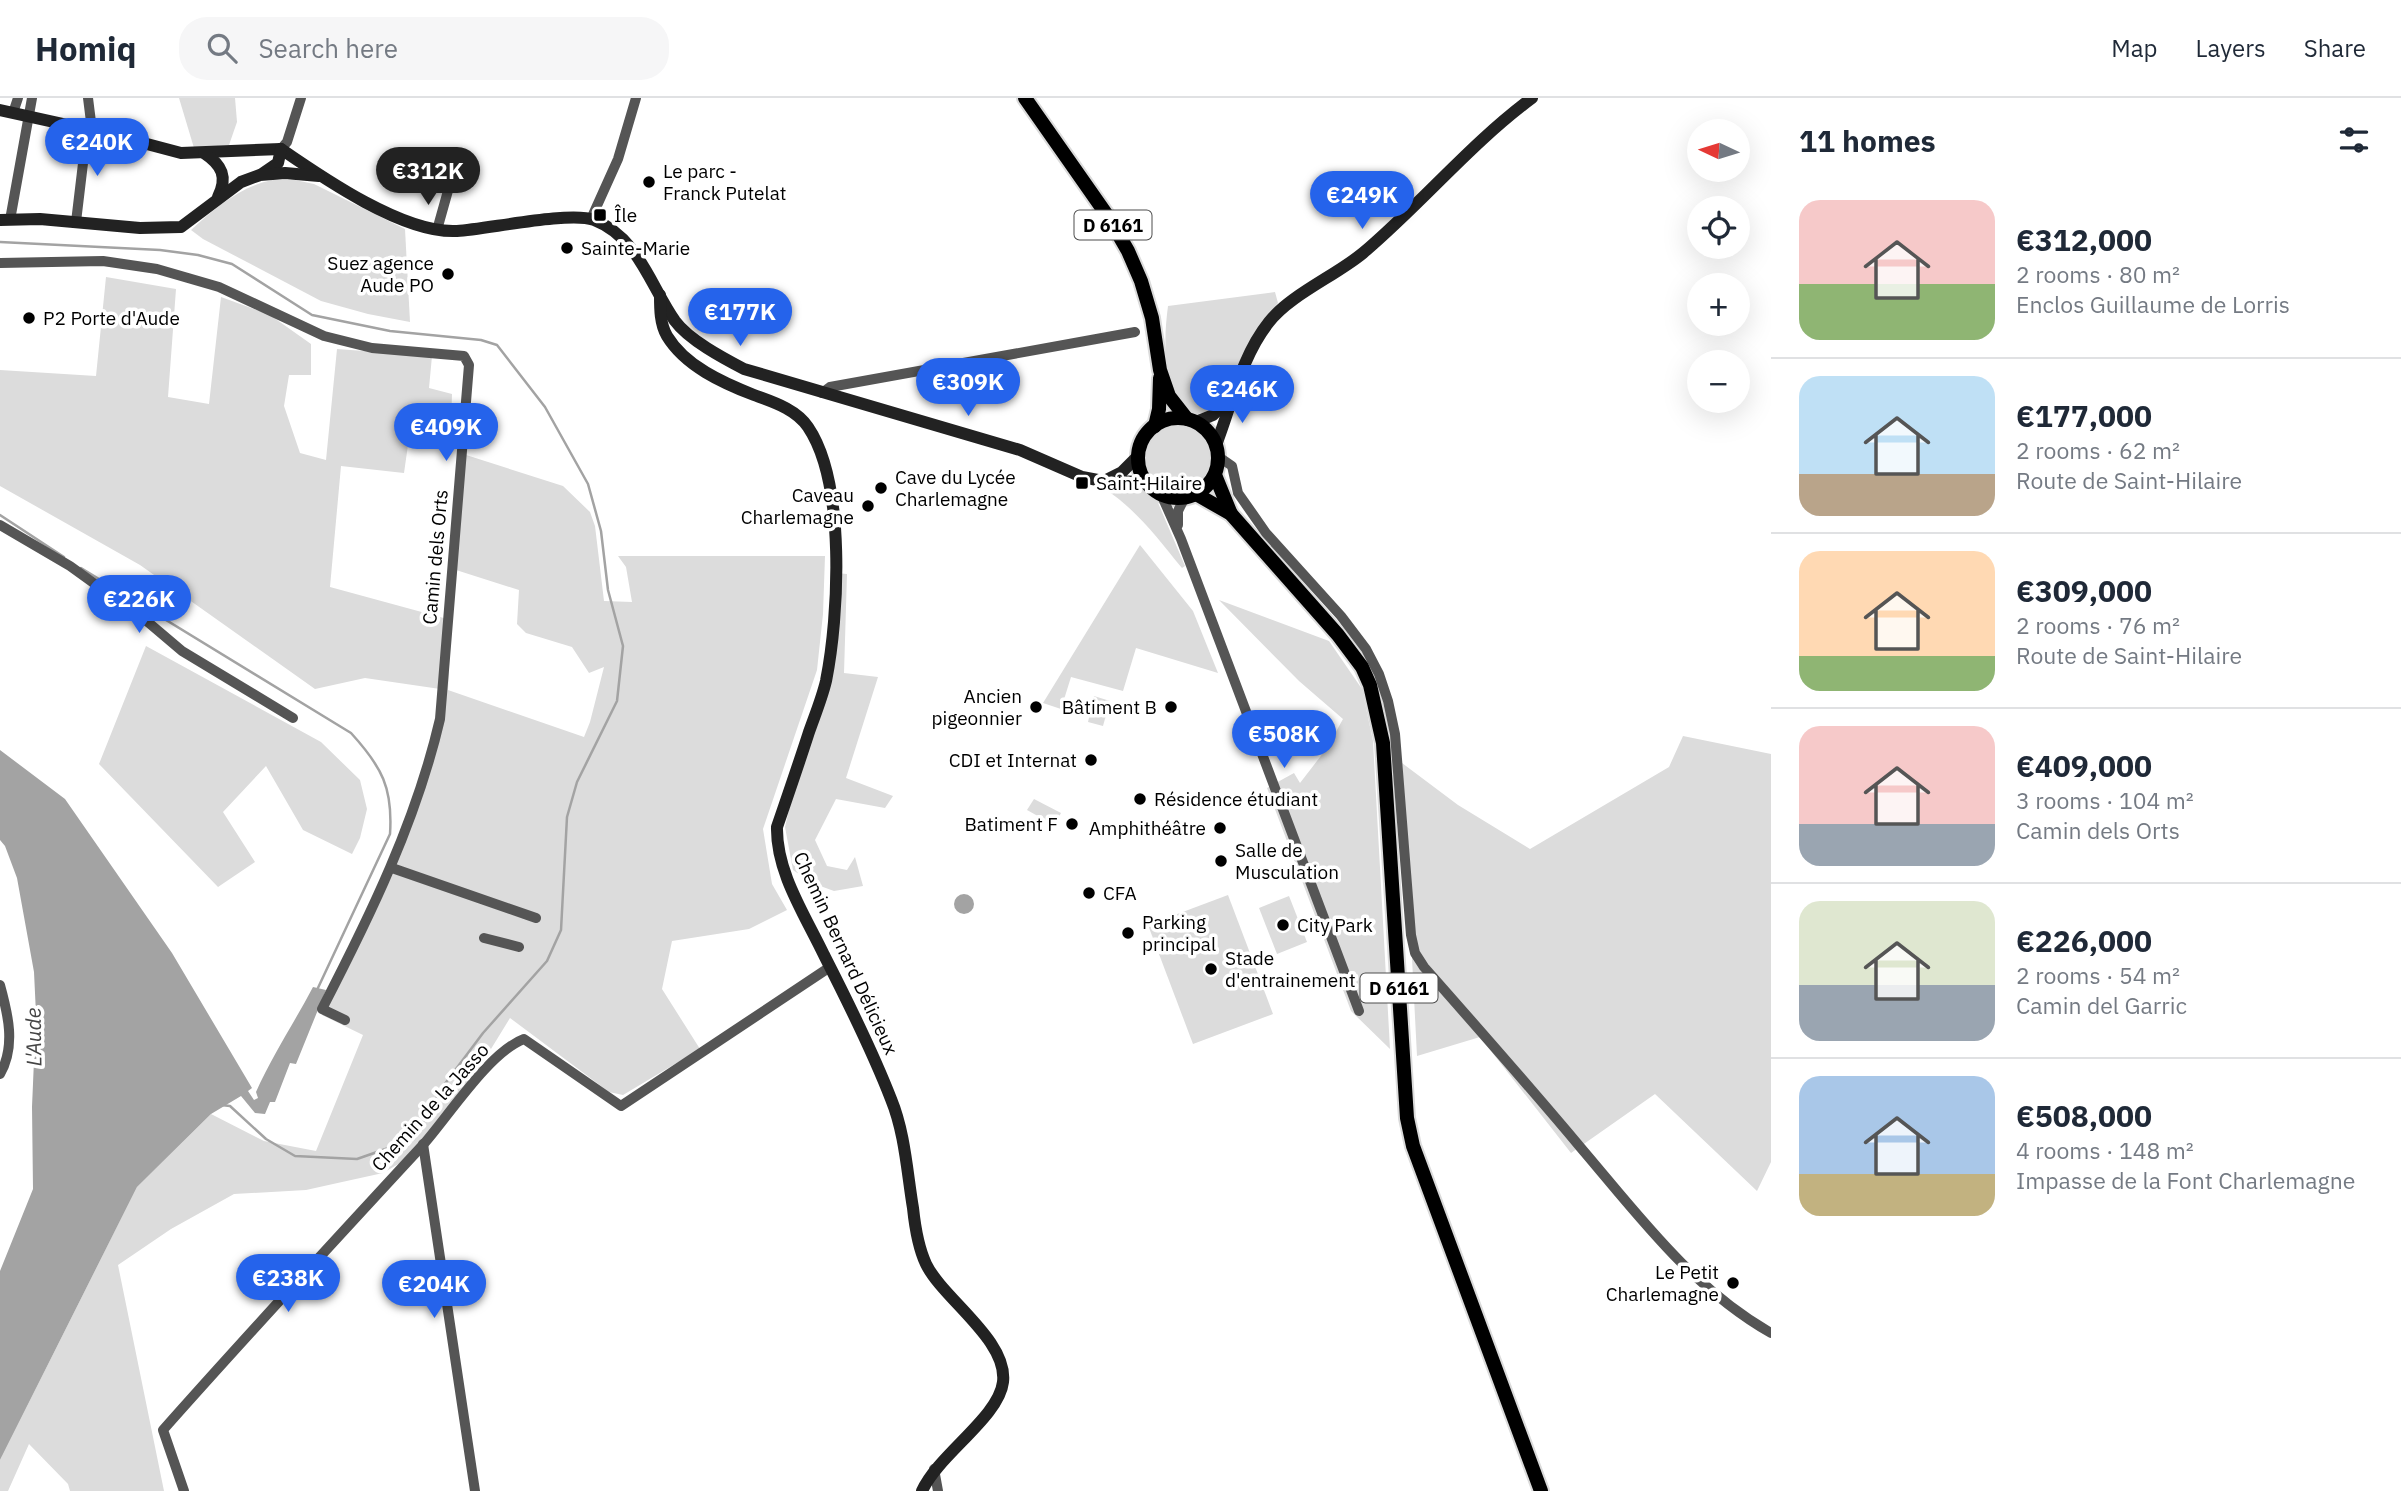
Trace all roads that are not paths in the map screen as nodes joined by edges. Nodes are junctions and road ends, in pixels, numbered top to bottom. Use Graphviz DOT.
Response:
graph roads {
  1 [pos="18,98"];
  2 [pos="32,98"];
  3 [pos="301,98"];
  4 [pos="636,98"];
  5 [pos="1025,98"];
  6 [pos="1532,98"];
  7 [pos="86,99"];
  8 [pos="6,112"];
  9 [pos="28,117"];
  10 [pos="92,130"];
  11 [pos="281,149"];
  12 [pos="204,153"];
  13 [pos="301,174"];
  14 [pos="260,175"];
  15 [pos="319,176"];
  16 [pos="433,176"];
  17 [pos="217,198"];
  18 [pos="591,219"];
  19 [pos="5,220"];
  20 [pos="76,222"];
  21 [pos="437,230"];
  22 [pos="0,263"];
  23 [pos="660,295"];
  24 [pos="1135,332"];
  25 [pos="1160,370"];
  26 [pos="822,393"];
  27 [pos="1234,394"];
  28 [pos="1191,421"];
  29 [pos="1155,426"];
  30 [pos="1217,451"];
  31 [pos="1139,455"];
  32 [pos="1215,475"];
  33 [pos="1103,481"];
  34 [pos="1146,482"];
  35 [pos="1161,494"];
  36 [pos="1190,496"];
  37 [pos="1231,514"];
  38 [pos="0,525"];
  39 [pos="1181,539"];
  40 [pos="293,718"];
  41 [pos="392,868"];
  42 [pos="536,918"];
  43 [pos="484,938"];
  44 [pos="519,947"];
  45 [pos="830,967"];
  46 [pos="0,985"];
  47 [pos="1359,1011"];
  48 [pos="345,1020"];
  49 [pos="0,1074"];
  50 [pos="423,1144"];
  51 [pos="1771,1332"];
  52 [pos="934,1469"];
  53 [pos="184,1491"];
  54 [pos="474,1491"];
  55 [pos="922,1491"];
  56 [pos="938,1491"];
  57 [pos="1541,1491"];
  1 -- 8 [label="street"];
  2 -- 9 [label="street"];
  3 -- 11 [label="street"];
  4 -- 18 [label="street"];
  5 -- 25 [label="main road, D 6161"];
  6 -- 27 [label="street"];
  7 -- 10 [label="street"];
  8 -- 9 [label="street"];
  9 -- 10 [label="street"];
  9 -- 19 [label="street"];
  10 -- 12 [label="street"];
  10 -- 20 [label="street"];
  11 -- 12 [label="street"];
  11 -- 13 [label="street"];
  11 -- 14 [label="street"];
  11 -- 15 [label="street"];
  12 -- 17 [label="street"];
  13 -- 14 [label="street"];
  13 -- 15 [label="street"];
  14 -- 17 [label="street"];
  15 -- 21 [label="street"];
  16 -- 21 [label="street"];
  17 -- 20 [label="street"];
  18 -- 21 [label="street"];
  18 -- 23 [label="street"];
  19 -- 20 [label="street"];
  22 -- 41 [label="street, Camin dels Orts"];
  23 -- 26 [label="street"];
  23 -- 45 [label="street, Chemin Bernard Délicieux"];
  24 -- 26 [label="street"];
  25 -- 28 [label="main road, D 6161"];
  25 -- 29 [label="main road, D 6161"];
  26 -- 33 [label="street"];
  27 -- 28 [label="street"];
  27 -- 30 [label="street"];
  28 -- 29 [label="main road"];
  28 -- 30 [label="main road"];
  29 -- 31 [label="main road"];
  30 -- 32 [label="main road"];
  30 -- 51 [label="street"];
  31 -- 33 [label="street"];
  31 -- 34 [label="main road"];
  32 -- 36 [label="main road"];
  32 -- 37 [label="main road, D 6161"];
  33 -- 34 [label="street"];
  34 -- 35 [label="main road"];
  35 -- 36 [label="main road"];
  35 -- 39 [label="street"];
  36 -- 37 [label="main road, D 6161"];
  36 -- 39 [label="street"];
  37 -- 57 [label="main road, D 6161"];
  38 -- 40 [label="street"];
  39 -- 47 [label="street"];
  41 -- 42 [label="street"];
  41 -- 48 [label="street, Camin dels Orts"];
  43 -- 44 [label="street"];
  45 -- 50 [label="street, Chemin de la Jasso"];
  45 -- 52 [label="street, Chemin Bernard Délicieux"];
  46 -- 49 [label="street"];
  50 -- 53 [label="street, Chemin de la Jasso"];
  50 -- 54 [label="street"];
  52 -- 55 [label="street, Chemin Bernard Délicieux"];
  52 -- 56 [label="street"];
}
